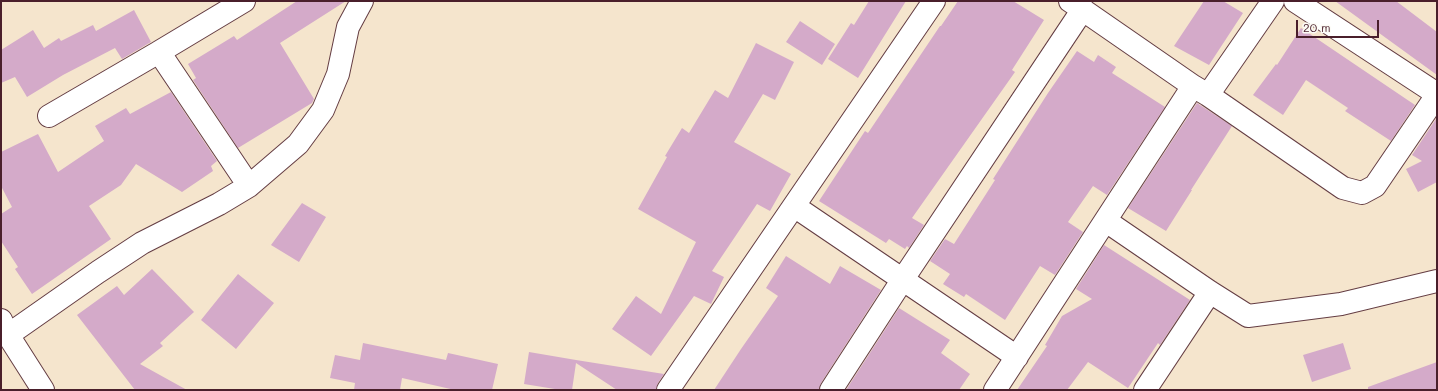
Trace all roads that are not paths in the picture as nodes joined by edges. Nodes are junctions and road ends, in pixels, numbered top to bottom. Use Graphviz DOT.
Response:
graph roads {
  1 [pos="244,1"];
  2 [pos="362,1"];
  3 [pos="934,1"];
  4 [pos="1273,1"];
  5 [pos="1295,1"];
  6 [pos="1076,5"];
  7 [pos="159,52"];
  8 [pos="1201,90"];
  9 [pos="1437,95"];
  10 [pos="49,116"];
  11 [pos="249,186"];
  12 [pos="794,206"];
  13 [pos="1106,221"];
  14 [pos="903,279"];
  15 [pos="1437,281"];
  16 [pos="1210,292"];
  17 [pos="5,327"];
  18 [pos="1017,357"];
  19 [pos="43,390"];
  20 [pos="668,390"];
  21 [pos="831,390"];
  22 [pos="995,390"];
  23 [pos="1145,390"];
  1 -- 7 [label="street"];
  2 -- 11 [label="street"];
  3 -- 12 [label="street"];
  4 -- 8 [label="street"];
  5 -- 9 [label="street"];
  6 -- 8 [label="street"];
  6 -- 14 [label="street"];
  7 -- 10 [label="street"];
  7 -- 11 [label="street"];
  8 -- 9 [label="street"];
  8 -- 13 [label="street"];
  11 -- 17 [label="street"];
  12 -- 14 [label="street"];
  12 -- 20 [label="street"];
  13 -- 16 [label="street"];
  13 -- 18 [label="street"];
  14 -- 18 [label="street"];
  14 -- 21 [label="street"];
  15 -- 16 [label="street"];
  16 -- 23 [label="street"];
  17 -- 19 [label="street"];
  18 -- 22 [label="street"];
}
